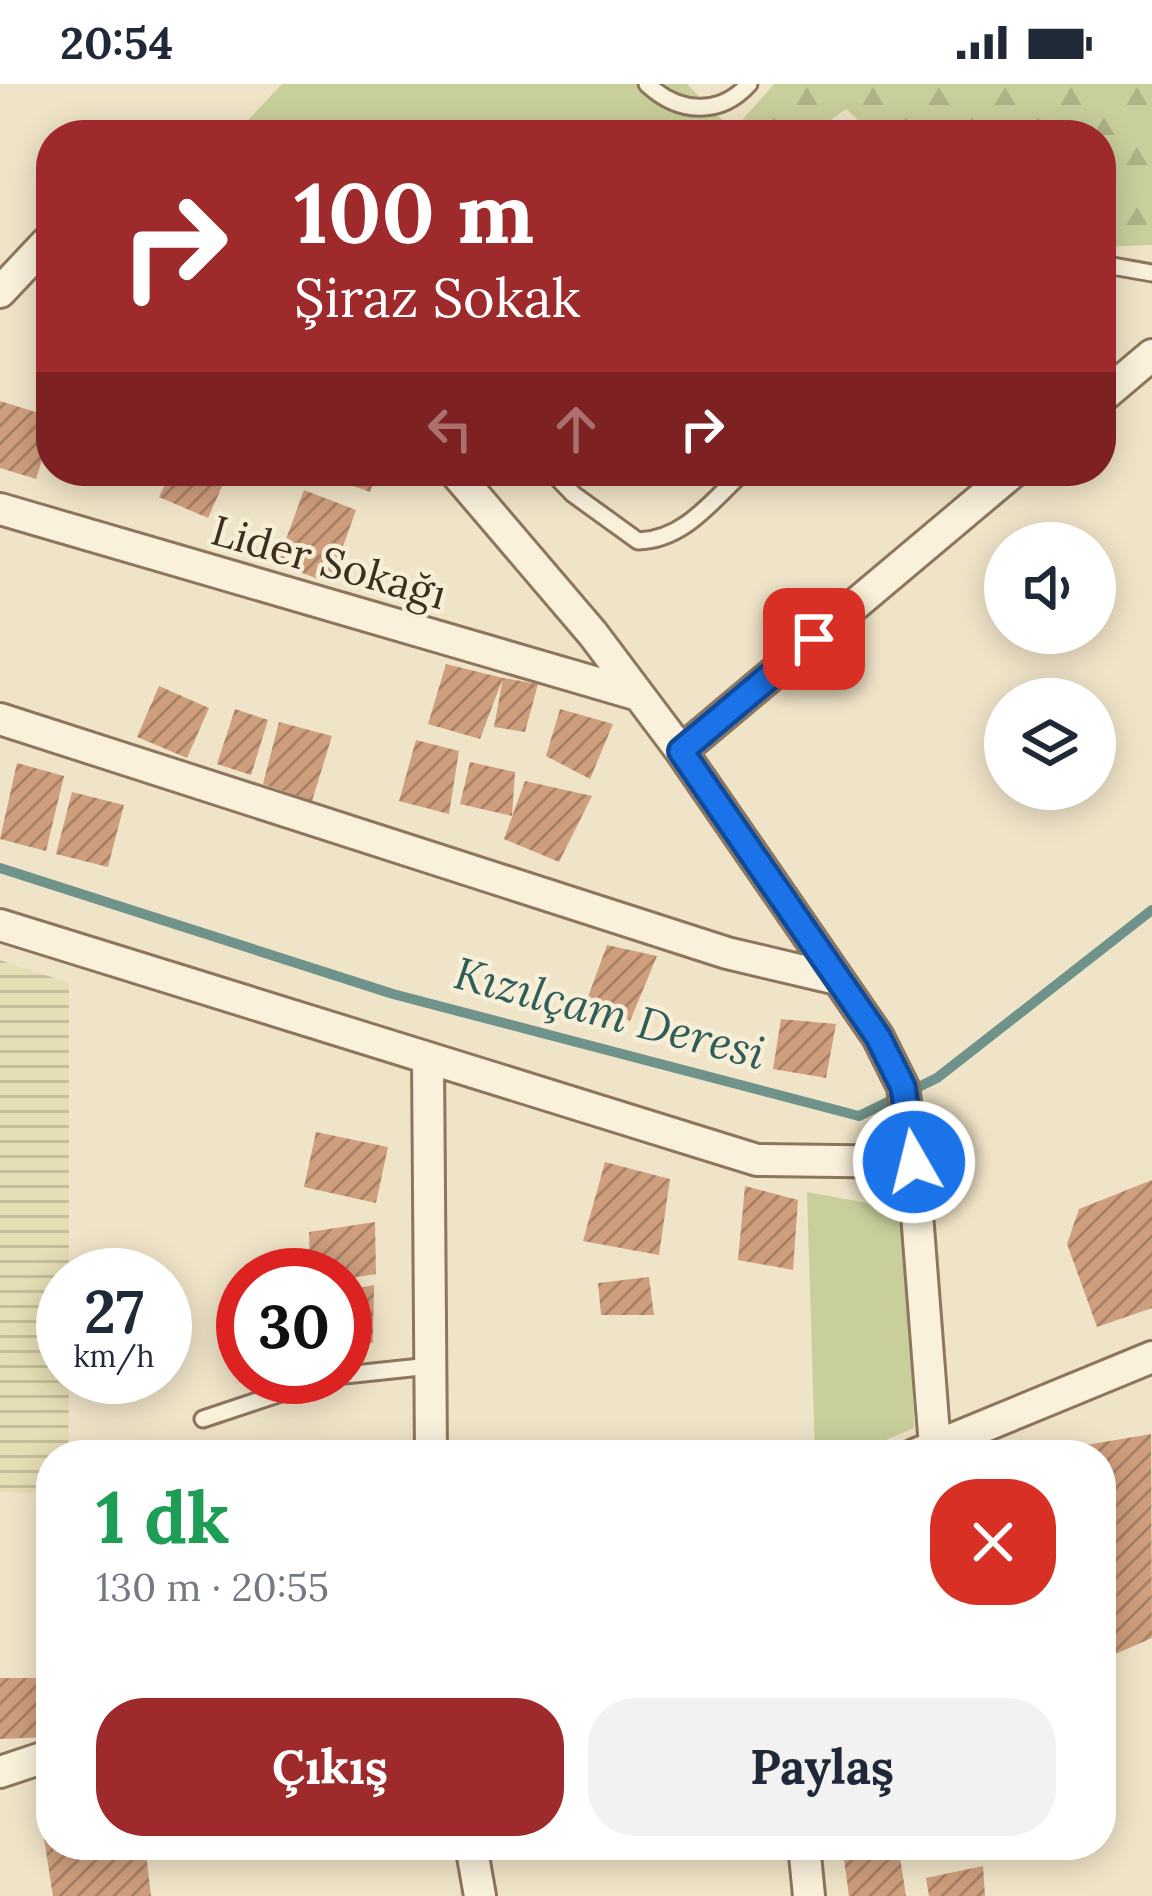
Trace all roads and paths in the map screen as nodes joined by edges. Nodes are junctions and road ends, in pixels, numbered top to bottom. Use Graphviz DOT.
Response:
graph roads {
  1 [pos="647,84"];
  2 [pos="749,84"];
  3 [pos="36,254"];
  4 [pos="1116,267"];
  5 [pos="1152,273"];
  6 [pos="0,292"];
  7 [pos="1152,355"];
  8 [pos="1116,385"];
  9 [pos="467,486"];
  10 [pos="565,486"];
  11 [pos="728,486"];
  12 [pos="996,486"];
  13 [pos="0,509"];
  14 [pos="635,694"];
  15 [pos="0,719"];
  16 [pos="681,751"];
  17 [pos="0,925"];
  18 [pos="837,979"];
  19 [pos="428,1058"];
  20 [pos="914,1162"];
  21 [pos="1152,1357"];
  22 [pos="430,1366"];
  23 [pos="372,1372"];
  24 [pos="248,1404"];
  25 [pos="203,1419"];
  26 [pos="431,1440"];
  27 [pos="924,1440"];
  28 [pos="951,1440"];
  29 [pos="36,1760"];
  30 [pos="0,1772"];
  31 [pos="474,1860"];
  32 [pos="805,1860"];
  33 [pos="480,1896"];
  34 [pos="808,1896"];
  1 -- 2 [label="lane"];
  3 -- 6 [label="street"];
  4 -- 5 [label="lane"];
  7 -- 8 [label="street"];
  9 -- 14 [label="street"];
  10 -- 11 [label="lane"];
  12 -- 16 [label="street"];
  13 -- 14 [label="street, Lider Sokağı"];
  14 -- 16 [label="street"];
  15 -- 18 [label="street"];
  16 -- 18 [label="street"];
  17 -- 19 [label="street"];
  18 -- 20 [label="street"];
  19 -- 20 [label="street"];
  19 -- 22 [label="street"];
  20 -- 27 [label="street"];
  21 -- 28 [label="street"];
  22 -- 23 [label="lane"];
  22 -- 26 [label="street"];
  24 -- 25 [label="lane"];
  29 -- 30 [label="street"];
  31 -- 33 [label="street"];
  32 -- 34 [label="street"];
}
